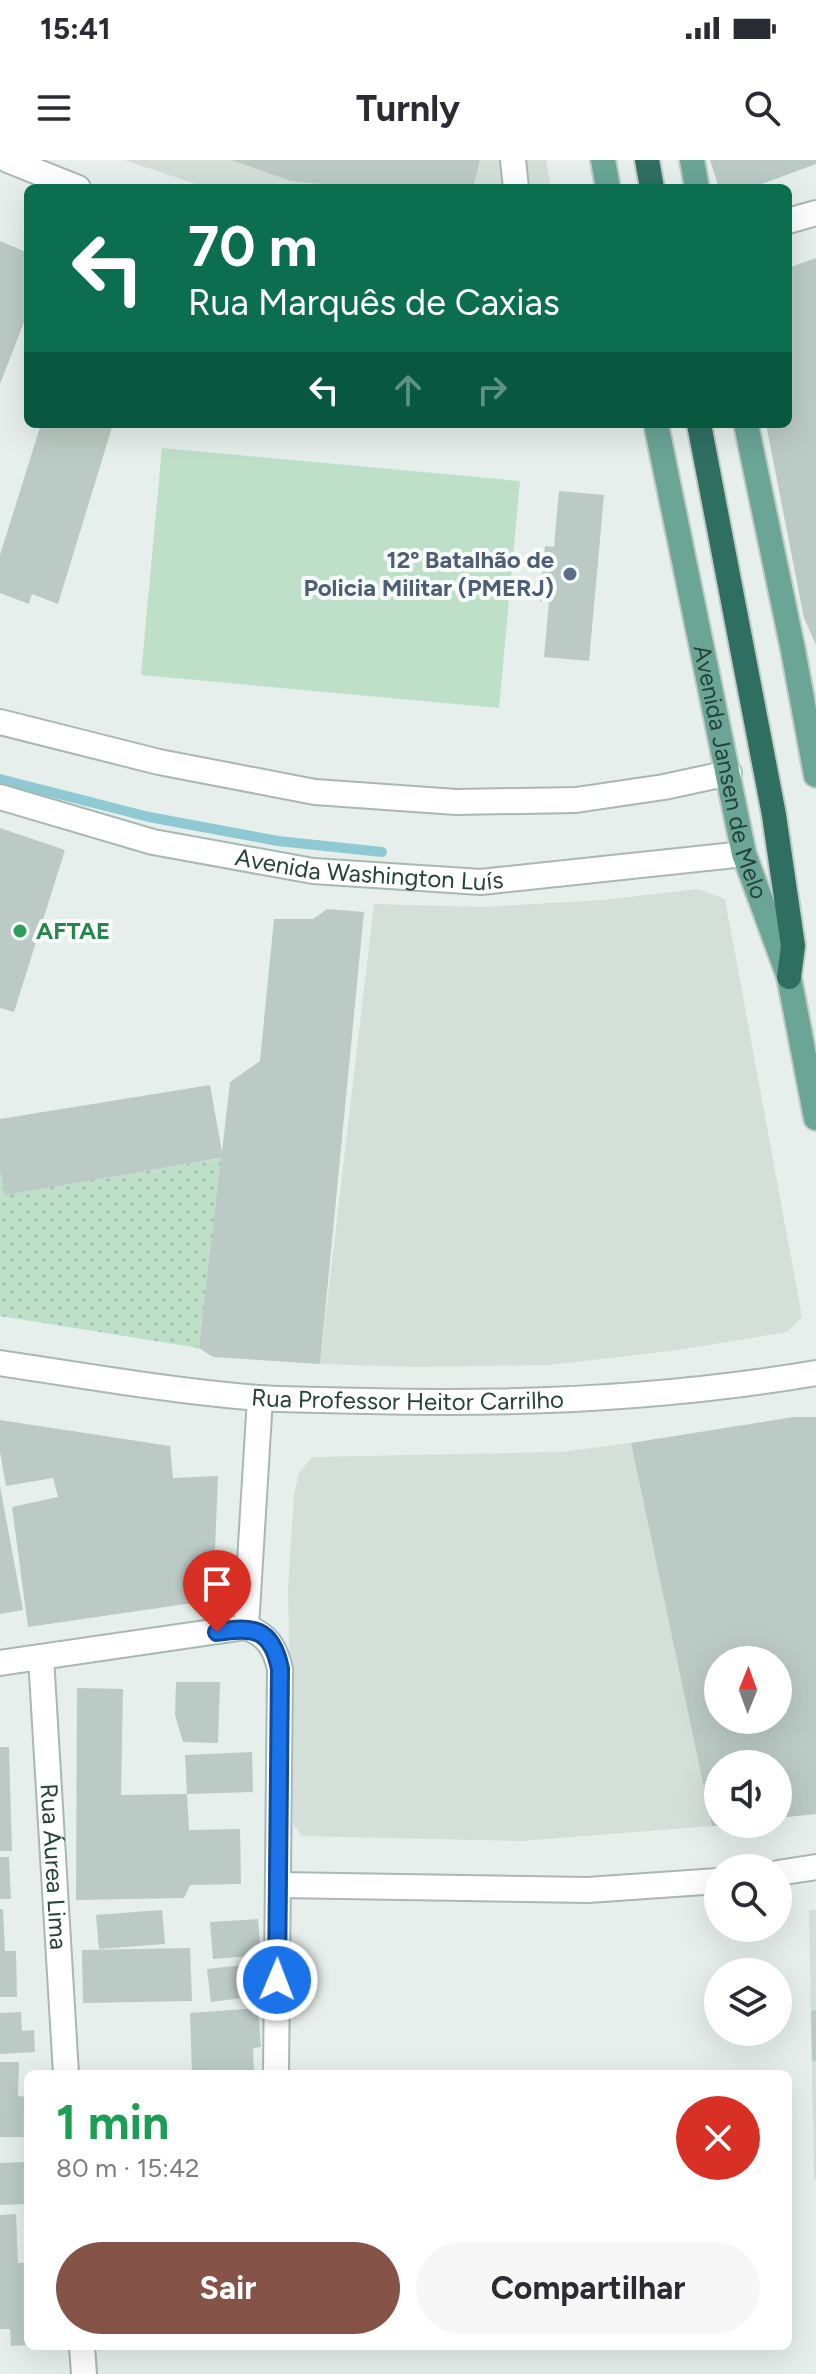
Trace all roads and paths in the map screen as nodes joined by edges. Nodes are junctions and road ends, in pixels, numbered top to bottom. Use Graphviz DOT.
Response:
graph roads {
  1 [pos="8,160"];
  2 [pos="513,160"];
  3 [pos="603,160"];
  4 [pos="647,160"];
  5 [pos="692,160"];
  6 [pos="68,184"];
  7 [pos="516,184"];
  8 [pos="607,184"];
  9 [pos="651,184"];
  10 [pos="696,184"];
  11 [pos="816,213"];
  12 [pos="792,220"];
  13 [pos="657,428"];
  14 [pos="700,428"];
  15 [pos="747,428"];
  16 [pos="793,650"];
  17 [pos="816,685"];
  18 [pos="0,722"];
  19 [pos="729,773"];
  20 [pos="816,775"];
  21 [pos="0,797"];
  22 [pos="744,854"];
  23 [pos="789,977"];
  24 [pos="816,1118"];
  25 [pos="0,1363"];
  26 [pos="816,1373"];
  27 [pos="260,1398"];
  28 [pos="246,1627"];
  29 [pos="41,1657"];
  30 [pos="0,1663"];
  31 [pos="816,1867"];
  32 [pos="792,1871"];
  33 [pos="704,1882"];
  34 [pos="279,1885"];
  35 [pos="66,2070"];
  36 [pos="276,2070"];
  37 [pos="82,2350"];
  38 [pos="84,2374"];
  1 -- 6 [label="street"];
  2 -- 7 [label="street"];
  3 -- 8 [label="main road"];
  4 -- 9 [label="highway"];
  5 -- 10 [label="main road"];
  11 -- 12 [label="street"];
  13 -- 19 [label="main road, Avenida Jansen de Melo"];
  14 -- 23 [label="highway"];
  15 -- 16 [label="main road"];
  16 -- 17 [label="street"];
  16 -- 20 [label="main road"];
  18 -- 19 [label="street"];
  19 -- 22 [label="main road, Avenida Jansen de Melo"];
  21 -- 22 [label="street, Avenida Washington Luís"];
  22 -- 23 [label="main road, Avenida Jansen de Melo"];
  23 -- 24 [label="main road, Avenida Jansen de Melo"];
  25 -- 27 [label="street, Rua Professor Heitor Carrilho"];
  26 -- 27 [label="street, Rua Professor Heitor Carrilho"];
  27 -- 28 [label="street"];
  28 -- 29 [label="street"];
  28 -- 34 [label="street"];
  29 -- 30 [label="street"];
  29 -- 35 [label="street, Rua Áurea Lima"];
  31 -- 32 [label="street"];
  33 -- 34 [label="street"];
  34 -- 36 [label="street"];
  37 -- 38 [label="street"];
}
